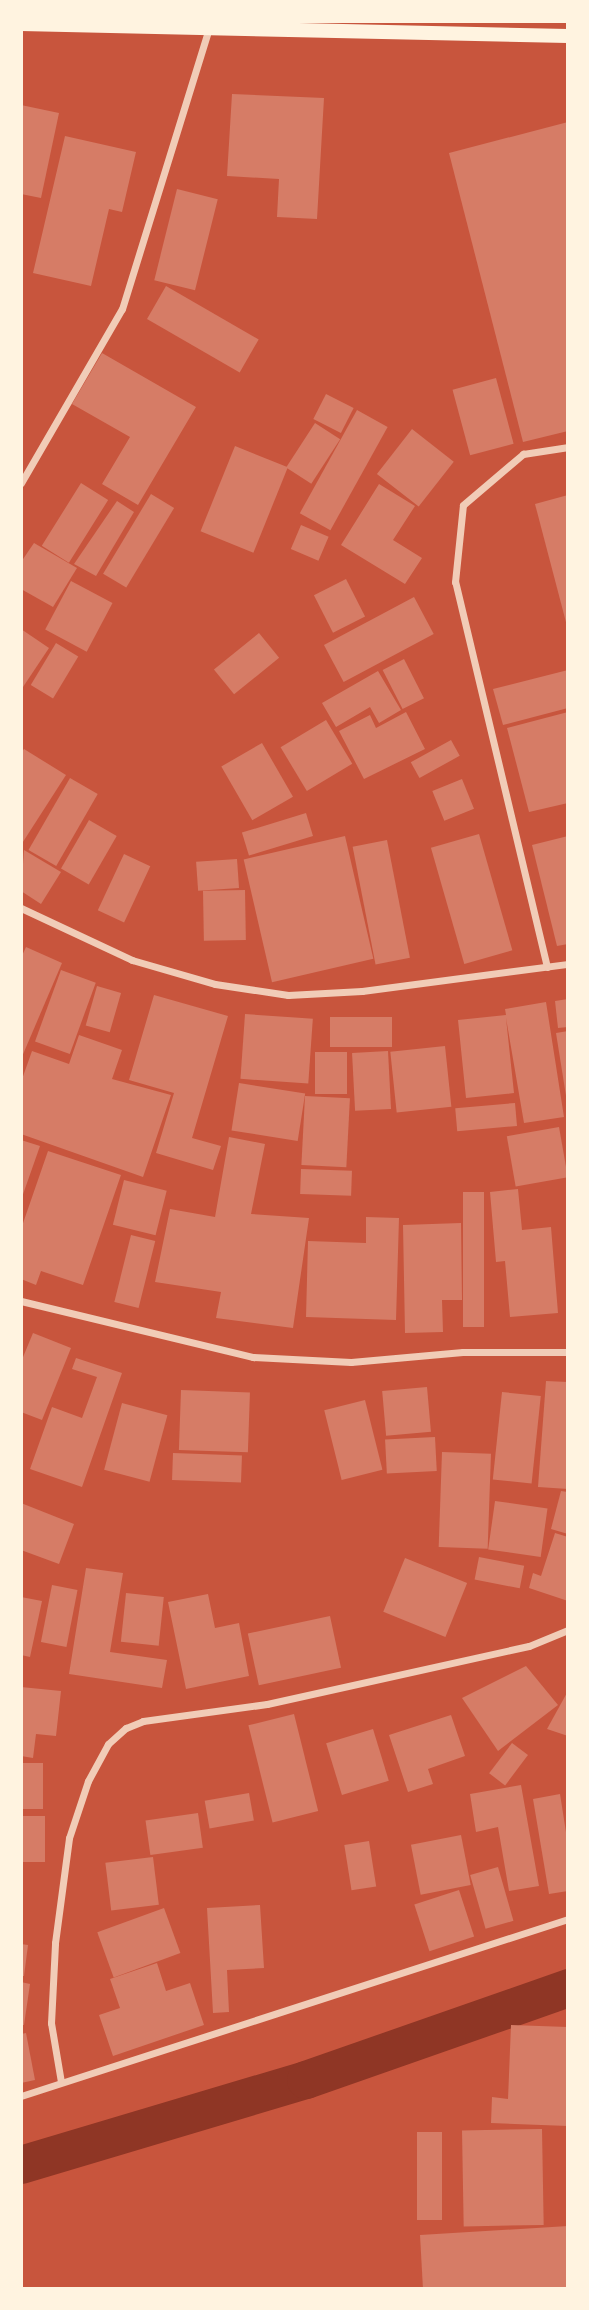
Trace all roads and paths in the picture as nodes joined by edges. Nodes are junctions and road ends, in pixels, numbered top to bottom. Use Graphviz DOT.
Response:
graph roads {
  1 [pos="21,24"];
  2 [pos="209,28"];
  3 [pos="568,36"];
  4 [pos="568,447"];
  5 [pos="21,483"];
  6 [pos="21,908"];
  7 [pos="568,964"];
  8 [pos="547,967"];
  9 [pos="21,1301"];
  10 [pos="568,1352"];
  11 [pos="568,1630"];
  12 [pos="568,1919"];
  13 [pos="61,2082"];
  14 [pos="21,2096"];
  1 -- 2 [label="main road"];
  2 -- 3 [label="main road"];
  2 -- 5 [label="street"];
  4 -- 8 [label="street"];
  6 -- 8 [label="street"];
  7 -- 8 [label="street"];
  9 -- 10 [label="street"];
  11 -- 13 [label="street"];
  12 -- 13 [label="street"];
  13 -- 14 [label="street"];
}
